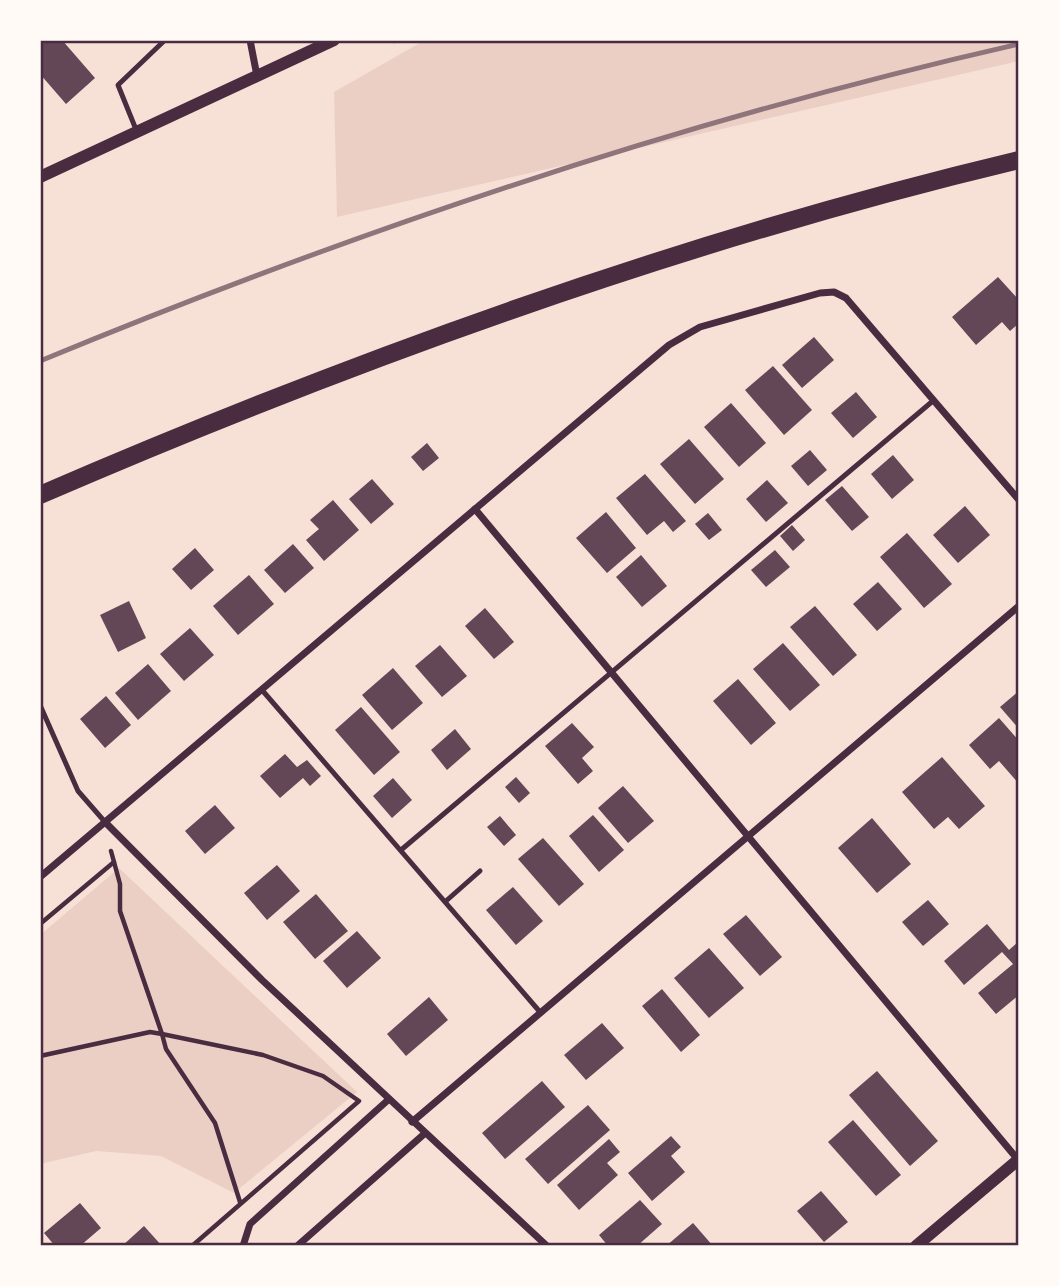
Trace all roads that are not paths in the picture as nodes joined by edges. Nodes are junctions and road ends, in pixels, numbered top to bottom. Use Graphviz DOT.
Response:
graph roads {
  1 [pos="165,40"];
  2 [pos="250,40"];
  3 [pos="334,40"];
  4 [pos="257,77"];
  5 [pos="137,132"];
  6 [pos="1019,160"];
  7 [pos="40,177"];
  8 [pos="934,400"];
  9 [pos="40,495"];
  10 [pos="1019,500"];
  11 [pos="475,509"];
  12 [pos="1019,606"];
  13 [pos="611,672"];
  14 [pos="262,690"];
  15 [pos="40,705"];
  16 [pos="105,822"];
  17 [pos="748,835"];
  18 [pos="401,849"];
  19 [pos="480,871"];
  20 [pos="40,877"];
  21 [pos="446,901"];
  22 [pos="540,1012"];
  23 [pos="388,1100"];
  24 [pos="412,1122"];
  25 [pos="424,1134"];
  26 [pos="1018,1160"];
  27 [pos="243,1246"];
  28 [pos="297,1246"];
  29 [pos="547,1246"];
  30 [pos="916,1246"];
  1 -- 5 [label="lane"];
  2 -- 4 [label="street"];
  3 -- 4 [label="street"];
  4 -- 5 [label="street"];
  5 -- 7 [label="street"];
  6 -- 9 [label="main road"];
  8 -- 10 [label="street"];
  8 -- 11 [label="street"];
  8 -- 13 [label="lane"];
  11 -- 13 [label="street"];
  11 -- 14 [label="street"];
  12 -- 17 [label="street"];
  13 -- 17 [label="street"];
  13 -- 18 [label="lane"];
  14 -- 16 [label="street"];
  14 -- 18 [label="lane"];
  15 -- 16 [label="lane"];
  16 -- 20 [label="street"];
  16 -- 23 [label="street"];
  17 -- 22 [label="street"];
  17 -- 26 [label="street"];
  18 -- 21 [label="lane"];
  19 -- 21 [label="lane"];
  21 -- 22 [label="lane"];
  22 -- 24 [label="street"];
  23 -- 24 [label="street"];
  23 -- 27 [label="street"];
  24 -- 25 [label="street"];
  25 -- 28 [label="street"];
  25 -- 29 [label="street"];
  26 -- 30 [label="street"];
}
